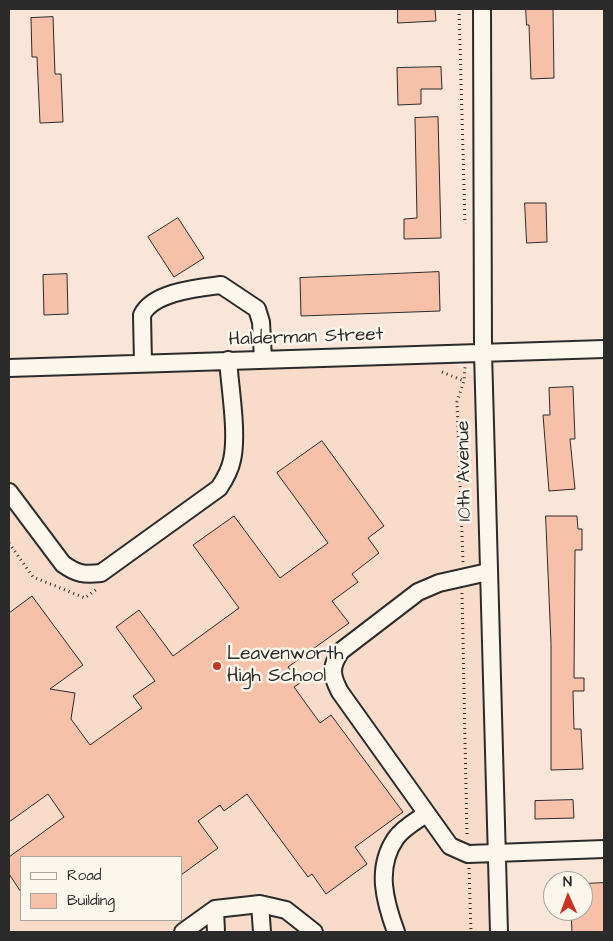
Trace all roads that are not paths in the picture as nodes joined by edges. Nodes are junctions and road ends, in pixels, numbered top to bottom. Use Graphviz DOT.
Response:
graph roads {
  1 [pos="482,9"];
  2 [pos="604,349"];
  3 [pos="474,352"];
  4 [pos="262,359"];
  5 [pos="228,360"];
  6 [pos="142,363"];
  7 [pos="9,368"];
  8 [pos="9,492"];
  9 [pos="488,572"];
  10 [pos="426,814"];
  11 [pos="604,849"];
  12 [pos="495,853"];
  13 [pos="260,904"];
  14 [pos="216,909"];
  15 [pos="310,931"];
  16 [pos="183,932"];
  17 [pos="216,932"];
  18 [pos="262,932"];
  19 [pos="396,932"];
  20 [pos="499,932"];
  1 -- 3 [label="street, 10th Avenue"];
  2 -- 3 [label="street, Halderman Street"];
  3 -- 4 [label="street, Halderman Street"];
  3 -- 9 [label="street, 10th Avenue"];
  4 -- 5 [label="street, Halderman Street"];
  4 -- 6 [label="street"];
  5 -- 6 [label="street, Halderman Street"];
  5 -- 8 [label="street"];
  6 -- 7 [label="street, Halderman Street"];
  9 -- 10 [label="street"];
  9 -- 12 [label="street, 10th Avenue"];
  10 -- 12 [label="street"];
  10 -- 19 [label="street"];
  11 -- 12 [label="street"];
  12 -- 20 [label="street, 10th Avenue"];
  13 -- 14 [label="street"];
  13 -- 15 [label="street"];
  13 -- 18 [label="street"];
  14 -- 16 [label="street"];
  14 -- 17 [label="street"];
}
